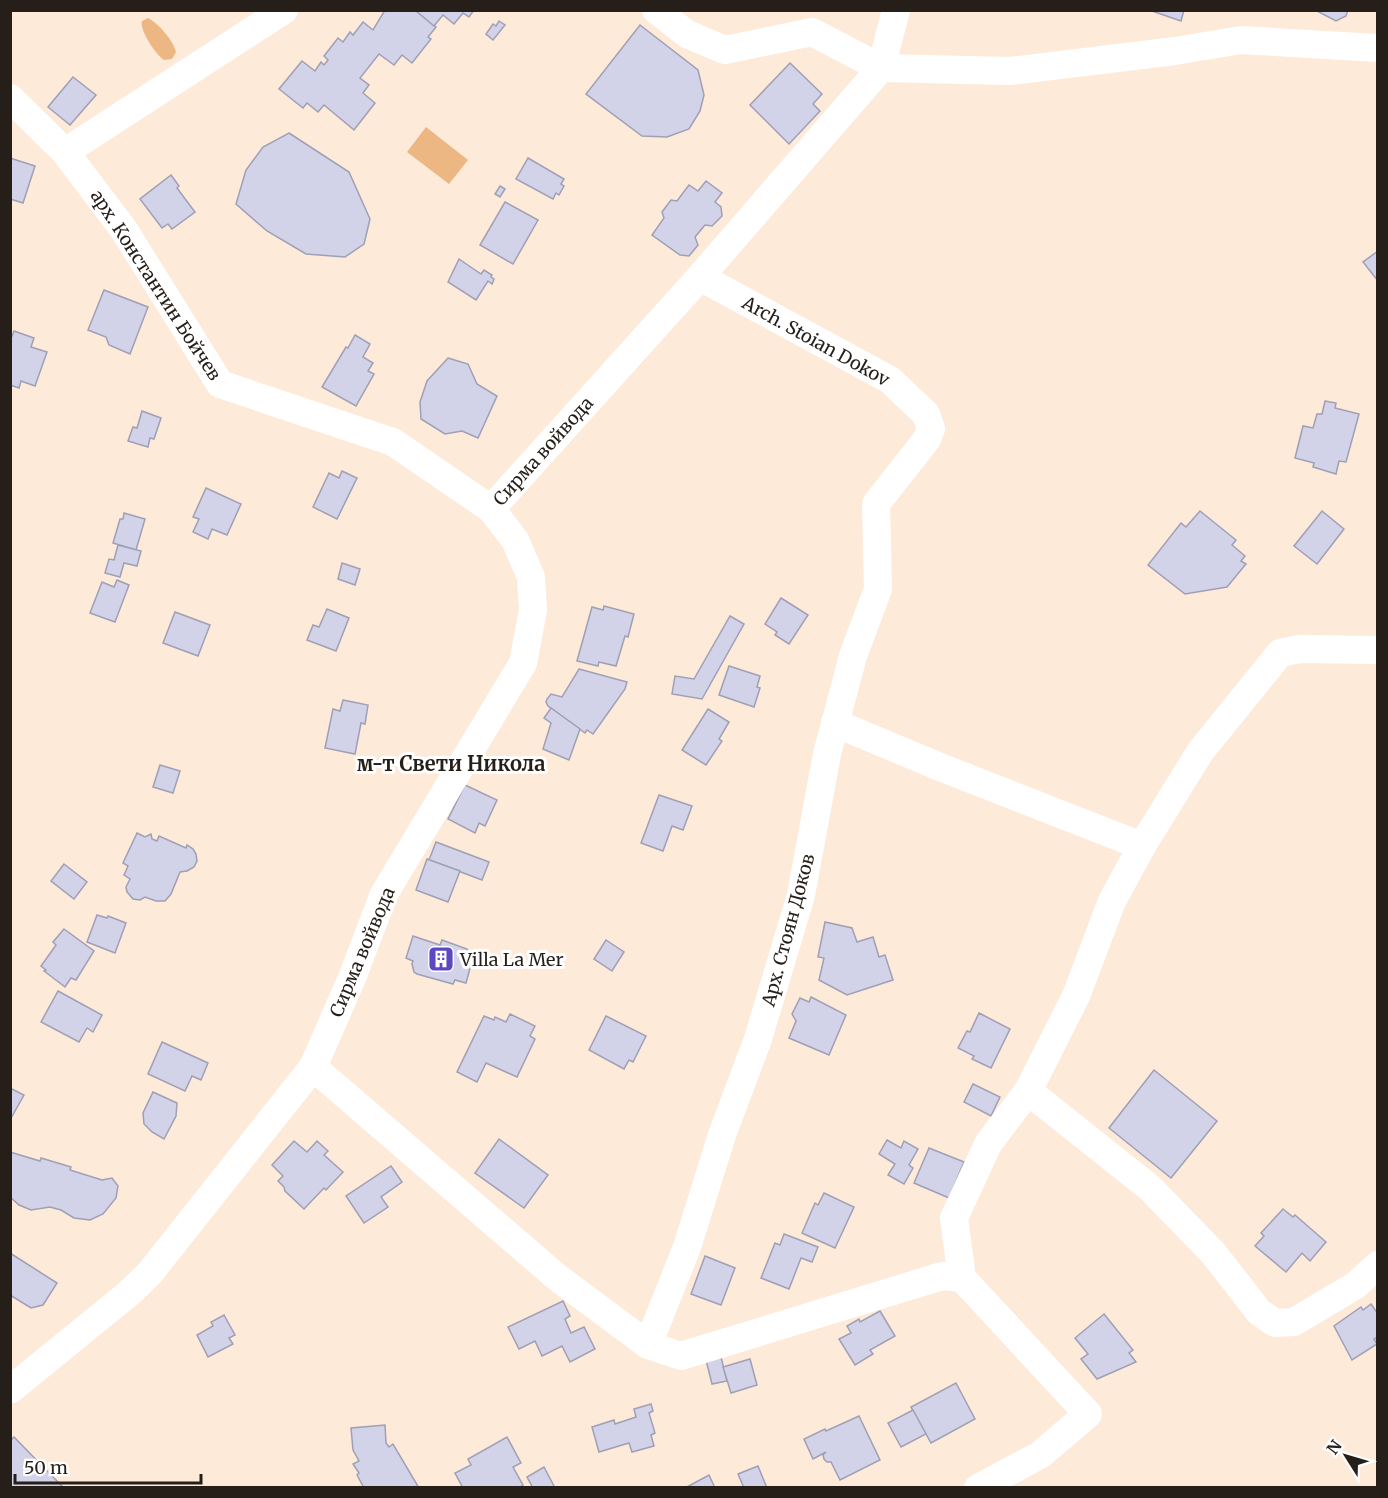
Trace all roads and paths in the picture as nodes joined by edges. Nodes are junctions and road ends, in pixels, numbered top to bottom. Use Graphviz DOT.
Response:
graph roads {
  1 [pos="284,10"];
  2 [pos="656,10"];
  3 [pos="896,10"];
  4 [pos="1377,48"];
  5 [pos="881,68"];
  6 [pos="10,98"];
  7 [pos="65,152"];
  8 [pos="700,277"];
  9 [pos="876,504"];
  10 [pos="491,509"];
  11 [pos="1377,650"];
  12 [pos="835,723"];
  13 [pos="1142,846"];
  14 [pos="313,1067"];
  15 [pos="1028,1091"];
  16 [pos="1377,1265"];
  17 [pos="962,1278"];
  18 [pos="648,1344"];
  19 [pos="10,1390"];
  20 [pos="978,1488"];
  1 -- 7 [label="street"];
  2 -- 5 [label="street"];
  3 -- 5 [label="street, Сирма войвода"];
  4 -- 5 [label="street"];
  5 -- 8 [label="street, Сирма войвода"];
  6 -- 7 [label="street, арх. Константин Бойчев"];
  7 -- 10 [label="street, арх. Константин Бойчев"];
  8 -- 9 [label="street, Arch. Stoian Dokov"];
  8 -- 10 [label="street, Сирма войвода"];
  9 -- 12 [label="street, Арх. Стоян Доков"];
  10 -- 14 [label="street, Сирма войвода"];
  11 -- 13 [label="street"];
  12 -- 13 [label="street"];
  12 -- 18 [label="street, Арх. Стоян Доков"];
  13 -- 15 [label="street"];
  14 -- 18 [label="street"];
  14 -- 19 [label="street, Сирма войвода"];
  15 -- 16 [label="street"];
  15 -- 17 [label="street"];
  17 -- 18 [label="street"];
  17 -- 20 [label="street"];
}
